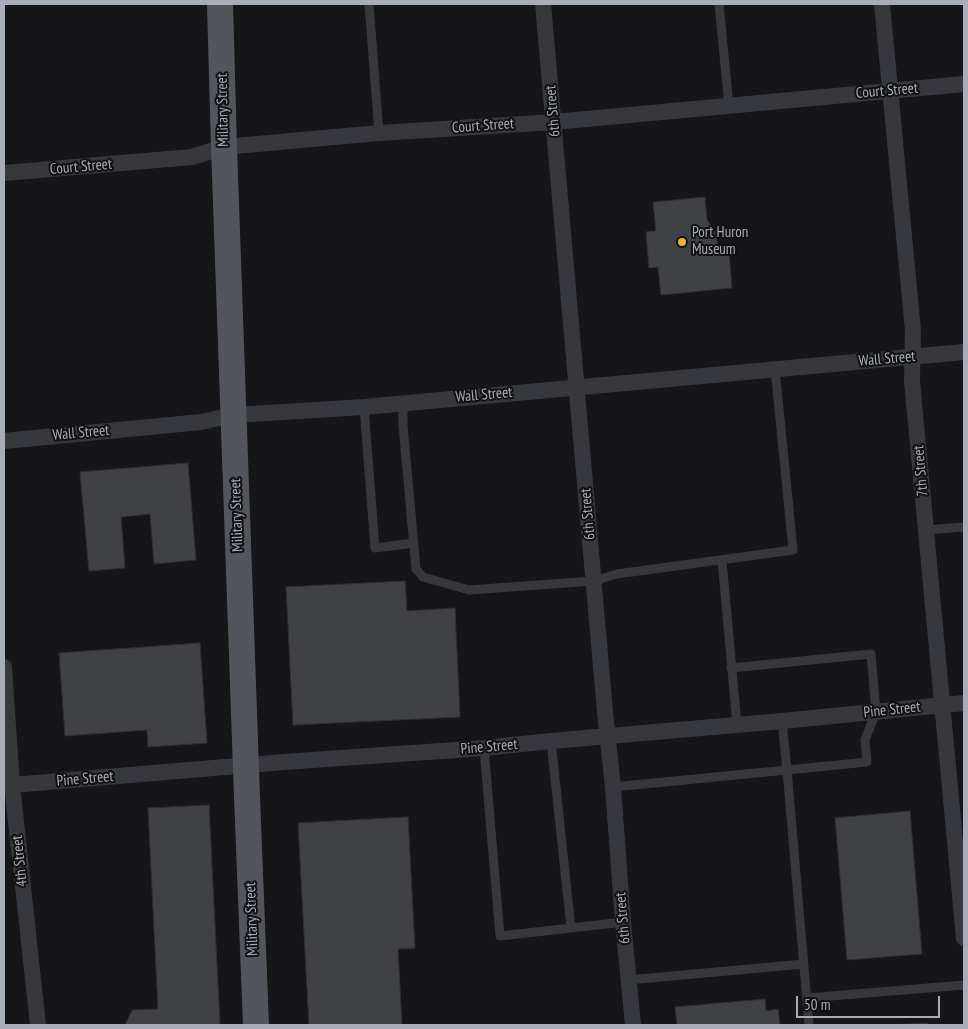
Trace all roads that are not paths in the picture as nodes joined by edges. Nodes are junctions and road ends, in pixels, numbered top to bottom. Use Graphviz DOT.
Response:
graph roads {
  1 [pos="220,4"];
  2 [pos="369,4"];
  3 [pos="543,4"];
  4 [pos="719,4"];
  5 [pos="882,4"];
  6 [pos="964,84"];
  7 [pos="890,91"];
  8 [pos="729,106"];
  9 [pos="554,122"];
  10 [pos="379,133"];
  11 [pos="224,146"];
  12 [pos="4,173"];
  13 [pos="964,352"];
  14 [pos="912,357"];
  15 [pos="776,369"];
  16 [pos="577,386"];
  17 [pos="404,403"];
  18 [pos="364,407"];
  19 [pos="234,415"];
  20 [pos="4,441"];
  21 [pos="964,527"];
  22 [pos="926,530"];
  23 [pos="414,543"];
  24 [pos="722,560"];
  25 [pos="594,581"];
  26 [pos="4,667"];
  27 [pos="731,668"];
  28 [pos="964,703"];
  29 [pos="942,705"];
  30 [pos="876,712"];
  31 [pos="782,721"];
  32 [pos="737,725"];
  33 [pos="608,737"];
  34 [pos="551,741"];
  35 [pos="484,748"];
  36 [pos="246,766"];
  37 [pos="787,770"];
  38 [pos="12,785"];
  39 [pos="613,787"];
  40 [pos="623,922"];
  41 [pos="571,928"];
  42 [pos="964,938"];
  43 [pos="804,964"];
  44 [pos="628,980"];
  45 [pos="964,985"];
  46 [pos="807,998"];
  47 [pos="38,1025"];
  48 [pos="256,1025"];
  49 [pos="632,1025"];
  50 [pos="809,1025"];
  1 -- 11 [label="main road, Military Street"];
  2 -- 10 [label="lane"];
  3 -- 9 [label="street, 6th Street"];
  4 -- 8 [label="lane"];
  5 -- 7 [label="street, 7th Street"];
  6 -- 7 [label="street, Court Street"];
  7 -- 8 [label="street, Court Street"];
  7 -- 14 [label="street, 7th Street"];
  8 -- 9 [label="street, Court Street"];
  9 -- 10 [label="street, Court Street"];
  9 -- 16 [label="street, 6th Street"];
  10 -- 11 [label="street, Court Street"];
  11 -- 12 [label="street, Court Street"];
  11 -- 19 [label="main road, Military Street"];
  13 -- 14 [label="street, Wall Street"];
  14 -- 15 [label="street, Wall Street"];
  14 -- 22 [label="street, 7th Street"];
  15 -- 16 [label="street, Wall Street"];
  15 -- 24 [label="lane"];
  16 -- 17 [label="street, Wall Street"];
  16 -- 25 [label="street, 6th Street"];
  17 -- 18 [label="street, Wall Street"];
  17 -- 23 [label="lane"];
  18 -- 19 [label="street, Wall Street"];
  18 -- 23 [label="lane"];
  19 -- 20 [label="street, Wall Street"];
  19 -- 36 [label="main road, Military Street"];
  21 -- 22 [label="lane"];
  22 -- 29 [label="street, 7th Street"];
  23 -- 25 [label="lane"];
  24 -- 25 [label="lane"];
  24 -- 27 [label="lane"];
  25 -- 33 [label="street, 6th Street"];
  26 -- 38 [label="street, 4th Street"];
  27 -- 30 [label="lane"];
  27 -- 32 [label="lane"];
  28 -- 29 [label="street, Pine Street"];
  29 -- 30 [label="street, Pine Street"];
  29 -- 42 [label="street, 7th Street"];
  30 -- 31 [label="street, Pine Street"];
  30 -- 37 [label="lane"];
  31 -- 32 [label="street, Pine Street"];
  31 -- 37 [label="lane"];
  32 -- 33 [label="street, Pine Street"];
  33 -- 34 [label="street, Pine Street"];
  33 -- 39 [label="street, 6th Street"];
  34 -- 35 [label="street, Pine Street"];
  34 -- 41 [label="lane"];
  35 -- 36 [label="street, Pine Street"];
  35 -- 41 [label="lane"];
  36 -- 38 [label="street, Pine Street"];
  36 -- 48 [label="main road, Military Street"];
  37 -- 39 [label="lane"];
  37 -- 43 [label="lane"];
  38 -- 47 [label="street, 4th Street"];
  39 -- 40 [label="street, 6th Street"];
  40 -- 41 [label="lane"];
  40 -- 44 [label="street, 6th Street"];
  43 -- 44 [label="lane"];
  43 -- 46 [label="lane"];
  44 -- 49 [label="street, 6th Street"];
  45 -- 46 [label="lane"];
  46 -- 50 [label="lane"];
}
